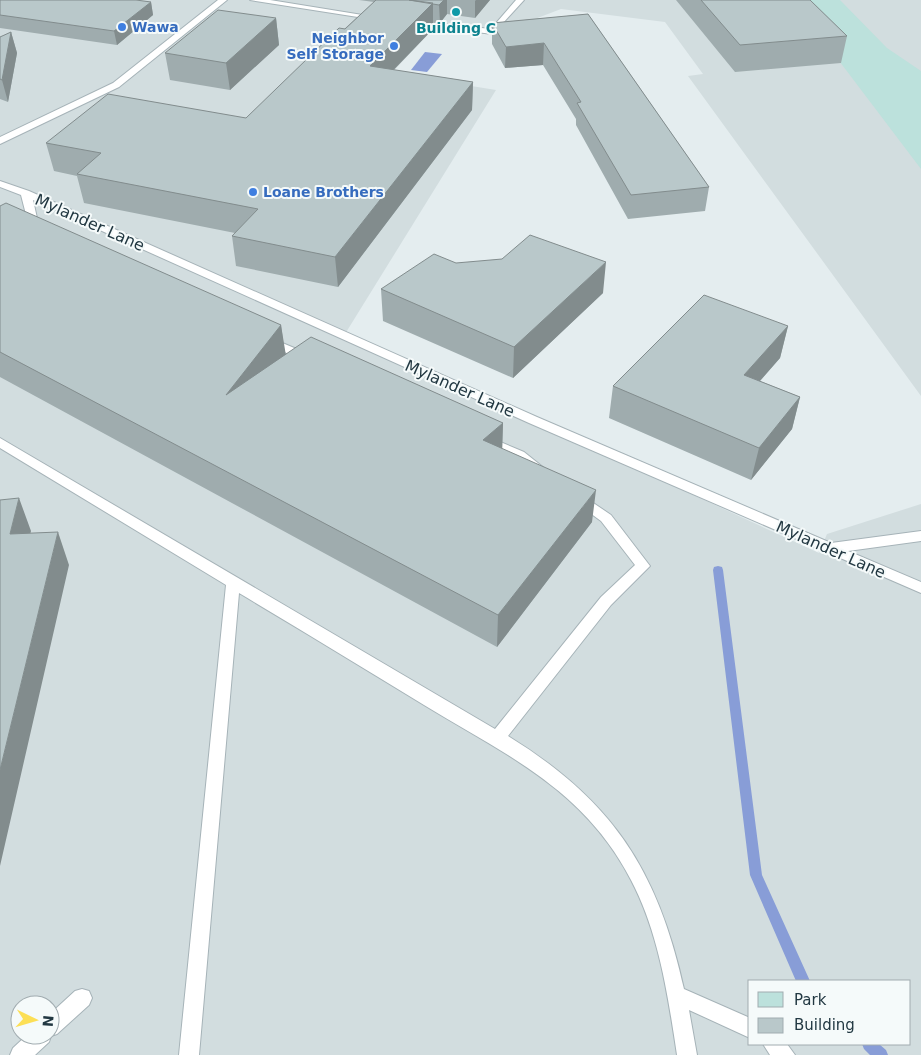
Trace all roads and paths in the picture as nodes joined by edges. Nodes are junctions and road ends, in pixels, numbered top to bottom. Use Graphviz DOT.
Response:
graph roads {
  1 [pos="223,0"];
  2 [pos="254,0"];
  3 [pos="520,0"];
  4 [pos="387,19"];
  5 [pos="406,22"];
  6 [pos="0,141"];
  7 [pos="0,184"];
  8 [pos="26,193"];
  9 [pos="44,237"];
  10 [pos="260,336"];
  11 [pos="322,365"];
  12 [pos="474,435"];
  13 [pos="0,442"];
  14 [pos="551,478"];
  15 [pos="566,490"];
  16 [pos="921,536"];
  17 [pos="831,548"];
  18 [pos="233,584"];
  19 [pos="921,588"];
  20 [pos="498,737"];
  21 [pos="677,995"];
  22 [pos="82,998"];
  23 [pos="60,1018"];
  24 [pos="748,1027"];
  25 [pos="31,1045"];
  26 [pos="774,1045"];
  27 [pos="20,1055"];
  28 [pos="189,1055"];
  29 [pos="687,1055"];
  30 [pos="785,1055"];
  1 -- 6 [label="lane"];
  2 -- 4 [label="lane"];
  3 -- 5 [label="lane"];
  7 -- 8 [label="lane, Mylander Lane"];
  8 -- 9 [label="lane"];
  8 -- 17 [label="lane, Mylander Lane"];
  10 -- 11 [label="lane"];
  12 -- 14 [label="lane"];
  13 -- 18 [label="lane"];
  15 -- 20 [label="lane"];
  16 -- 17 [label="lane"];
  17 -- 19 [label="lane, Mylander Lane"];
  18 -- 20 [label="lane"];
  18 -- 28 [label="lane"];
  20 -- 21 [label="lane"];
  21 -- 24 [label="lane"];
  21 -- 29 [label="lane"];
  22 -- 23 [label="lane"];
  25 -- 27 [label="lane"];
  26 -- 30 [label="lane"];
}
